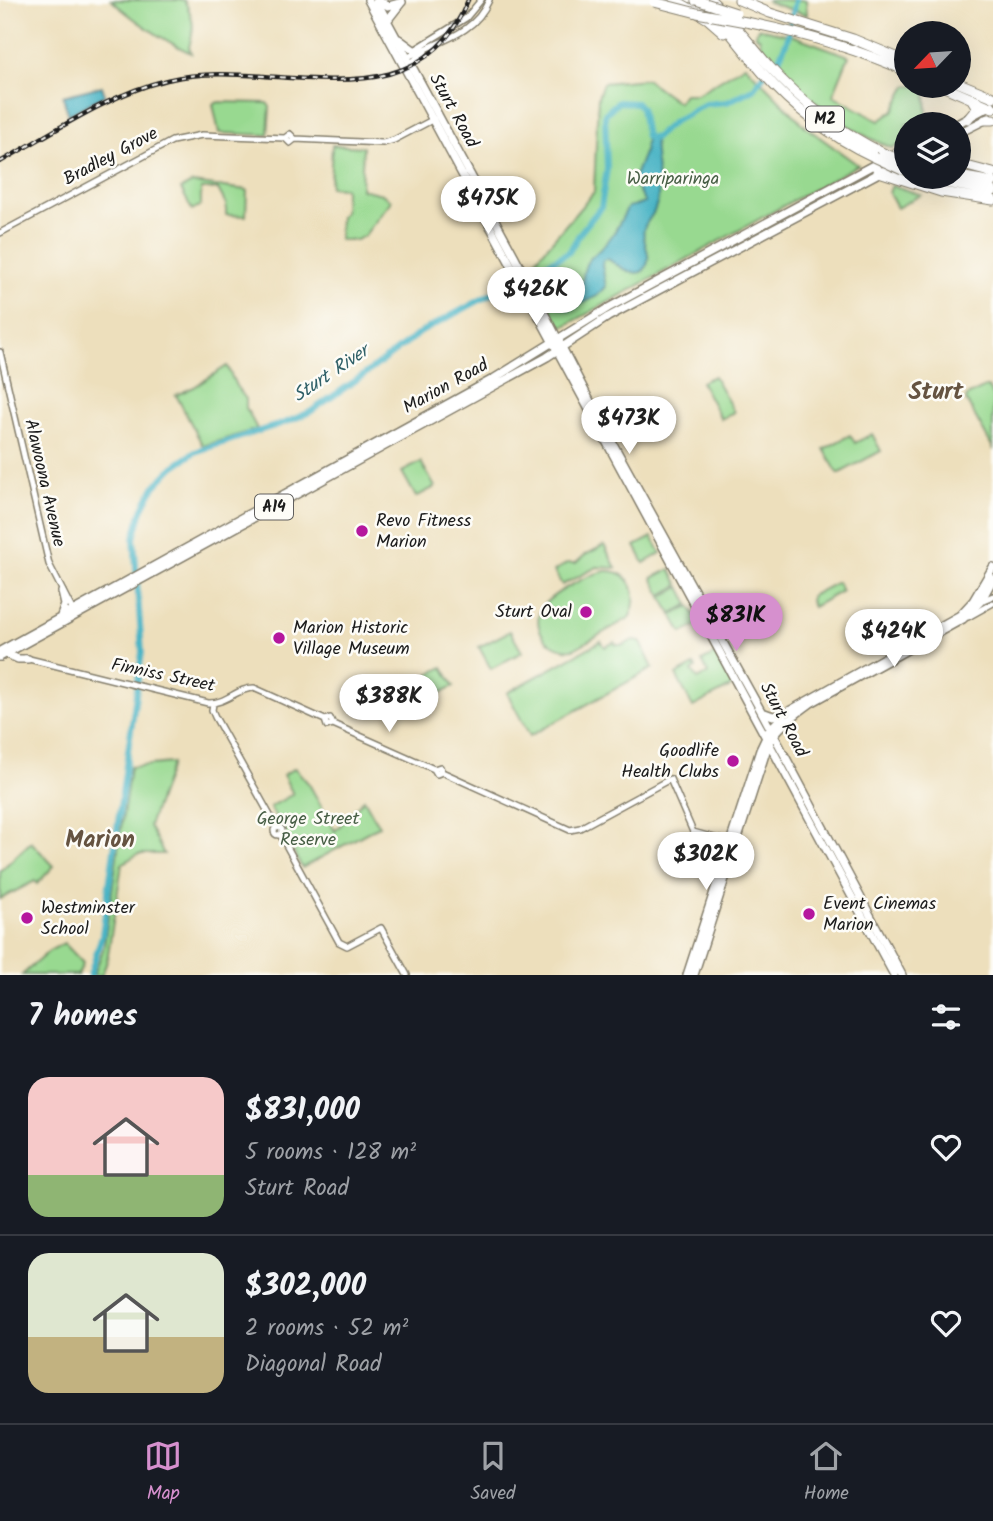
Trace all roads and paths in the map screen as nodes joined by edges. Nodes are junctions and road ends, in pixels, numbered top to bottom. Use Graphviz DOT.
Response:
graph roads {
  1 [pos="368,0"];
  2 [pos="377,0"];
  3 [pos="667,0"];
  4 [pos="675,0"];
  5 [pos="695,0"];
  6 [pos="711,0"];
  7 [pos="739,0"];
  8 [pos="651,1"];
  9 [pos="480,2"];
  10 [pos="488,3"];
  11 [pos="466,18"];
  12 [pos="387,21"];
  13 [pos="782,23"];
  14 [pos="470,27"];
  15 [pos="451,28"];
  16 [pos="394,34"];
  17 [pos="733,41"];
  18 [pos="414,50"];
  19 [pos="405,59"];
  20 [pos="894,62"];
  21 [pos="763,66"];
  22 [pos="772,77"];
  23 [pos="971,93"];
  24 [pos="970,98"];
  25 [pos="992,110"];
  26 [pos="971,115"];
  27 [pos="971,118"];
  28 [pos="435,119"];
  29 [pos="971,125"];
  30 [pos="894,156"];
  31 [pos="894,159"];
  32 [pos="876,165"];
  33 [pos="894,165"];
  34 [pos="894,165"];
  35 [pos="971,167"];
  36 [pos="993,173"];
  37 [pos="971,178"];
  38 [pos="846,180"];
  39 [pos="993,182"];
  40 [pos="971,186"];
  41 [pos="855,187"];
  42 [pos="993,191"];
  43 [pos="993,200"];
  44 [pos="780,216"];
  45 [pos="779,225"];
  46 [pos="0,233"];
  47 [pos="742,236"];
  48 [pos="756,241"];
  49 [pos="697,260"];
  50 [pos="707,264"];
  51 [pos="524,282"];
  52 [pos="664,282"];
  53 [pos="672,291"];
  54 [pos="538,301"];
  55 [pos="548,336"];
  56 [pos="571,336"];
  57 [pos="557,346"];
  58 [pos="0,352"];
  59 [pos="547,356"];
  60 [pos="566,363"];
  61 [pos="517,365"];
  62 [pos="459,405"];
  63 [pos="446,406"];
  64 [pos="598,423"];
  65 [pos="993,567"];
  66 [pos="142,576"];
  67 [pos="993,579"];
  68 [pos="126,584"];
  69 [pos="62,592"];
  70 [pos="993,596"];
  71 [pos="981,601"];
  72 [pos="993,603"];
  73 [pos="81,605"];
  74 [pos="966,610"];
  75 [pos="73,613"];
  76 [pos="61,617"];
  77 [pos="963,620"];
  78 [pos="8,650"];
  79 [pos="28,659"];
  80 [pos="213,704"];
  81 [pos="761,712"];
  82 [pos="787,712"];
  83 [pos="760,725"];
  84 [pos="770,736"];
  85 [pos="763,761"];
  86 [pos="754,765"];
  87 [pos="782,768"];
  88 [pos="804,794"];
  89 [pos="744,818"];
  90 [pos="823,837"];
  91 [pos="729,842"];
  92 [pos="716,908"];
  93 [pos="702,926"];
  94 [pos="407,975"];
  95 [pos="687,975"];
  96 [pos="694,975"];
  97 [pos="894,975"];
  98 [pos="902,975"];
  1 -- 19 [label="main road, Sturt Road"];
  2 -- 12 [label="main road, Sturt Road"];
  2 -- 12 [label="main road"];
  3 -- 17 [label="highway"];
  4 -- 17 [label="highway"];
  5 -- 13 [label="highway, bridge"];
  5 -- 21 [label="highway, M2"];
  6 -- 21 [label="highway, M2"];
  7 -- 13 [label="highway"];
  8 -- 13 [label="highway, bridge"];
  9 -- 10 [label="street"];
  9 -- 11 [label="street"];
  10 -- 14 [label="street"];
  11 -- 14 [label="street"];
  11 -- 15 [label="street"];
  12 -- 16 [label="main road, Sturt Road"];
  13 -- 20 [label="highway"];
  14 -- 15 [label="street"];
  14 -- 19 [label="street"];
  15 -- 18 [label="street"];
  16 -- 18 [label="main road"];
  16 -- 19 [label="main road, Sturt Road"];
  17 -- 21 [label="highway"];
  18 -- 19 [label="street"];
  19 -- 28 [label="main road, Sturt Road"];
  21 -- 22 [label="highway, M2"];
  22 -- 31 [label="highway, M2, bridge"];
  22 -- 32 [label="highway, M2"];
  23 -- 25 [label="highway"];
  24 -- 25 [label="highway"];
  24 -- 26 [label="highway"];
  25 -- 27 [label="main road"];
  25 -- 29 [label="main road"];
  28 -- 46 [label="street, Bradley Grove"];
  28 -- 51 [label="main road, Sturt Road"];
  30 -- 32 [label="main road, Marion Road / A14"];
  32 -- 33 [label="highway, M2, bridge"];
  32 -- 34 [label="main road, Marion Road / A14"];
  32 -- 38 [label="main road, Marion Road / A14"];
  32 -- 41 [label="main road, Marion Road / A14"];
  32 -- 43 [label="highway"];
  35 -- 36 [label="highway"];
  37 -- 39 [label="highway"];
  38 -- 41 [label="main road"];
  38 -- 44 [label="main road, Marion Road / A14"];
  40 -- 42 [label="highway"];
  41 -- 45 [label="main road, Marion Road / A14"];
  44 -- 45 [label="main road"];
  44 -- 47 [label="main road, Marion Road / A14"];
  45 -- 48 [label="main road, Marion Road / A14"];
  47 -- 48 [label="main road"];
  47 -- 49 [label="main road, Marion Road / A14"];
  48 -- 50 [label="main road, Marion Road / A14"];
  49 -- 50 [label="main road"];
  49 -- 52 [label="main road, Marion Road / A14"];
  50 -- 52 [label="main road, Marion Road / A14"];
  51 -- 54 [label="main road, Sturt Road"];
  51 -- 55 [label="main road, Sturt Road"];
  52 -- 53 [label="main road"];
  52 -- 56 [label="main road, Marion Road / A14"];
  54 -- 56 [label="main road"];
  54 -- 57 [label="main road, Sturt Road"];
  55 -- 57 [label="main road, Sturt Road"];
  55 -- 61 [label="main road"];
  56 -- 57 [label="main road, Marion Road / A14"];
  56 -- 60 [label="main road"];
  57 -- 59 [label="main road, Marion Road / A14"];
  57 -- 60 [label="main road, Sturt Road"];
  57 -- 61 [label="main road, Marion Road / A14"];
  58 -- 69 [label="street, Alawoona Avenue"];
  59 -- 60 [label="main road"];
  59 -- 62 [label="main road, Marion Road / A14"];
  60 -- 64 [label="main road, Sturt Road"];
  61 -- 63 [label="main road, Marion Road / A14"];
  62 -- 63 [label="main road"];
  62 -- 66 [label="main road, Marion Road / A14"];
  63 -- 66 [label="main road, Marion Road / A14"];
  64 -- 81 [label="main road, Sturt Road"];
  64 -- 83 [label="main road, Sturt Road"];
  65 -- 74 [label="main road"];
  66 -- 68 [label="main road, Marion Road / A14"];
  67 -- 71 [label="main road"];
  68 -- 73 [label="main road, Marion Road / A14"];
  68 -- 75 [label="main road, Marion Road / A14"];
  69 -- 73 [label="main road"];
  69 -- 75 [label="street, Alawoona Avenue"];
  69 -- 76 [label="main road"];
  70 -- 71 [label="street"];
  71 -- 74 [label="main road"];
  71 -- 77 [label="main road"];
  72 -- 77 [label="street"];
  73 -- 75 [label="main road, Marion Road / A14"];
  74 -- 82 [label="main road"];
  75 -- 76 [label="main road, Marion Road / A14"];
  75 -- 78 [label="main road, Marion Road / A14"];
  76 -- 78 [label="main road, Marion Road / A14"];
  77 -- 84 [label="main road"];
  78 -- 79 [label="main road"];
  79 -- 80 [label="street, Finniss Street"];
  80 -- 91 [label="street, Finniss Street"];
  80 -- 94 [label="street"];
  81 -- 82 [label="main road"];
  81 -- 84 [label="main road, Sturt Road"];
  82 -- 84 [label="main road"];
  83 -- 84 [label="main road, Sturt Road"];
  83 -- 86 [label="main road"];
  84 -- 85 [label="main road"];
  84 -- 86 [label="main road"];
  84 -- 87 [label="main road, Sturt Road"];
  84 -- 88 [label="main road, Sturt Road"];
  85 -- 87 [label="main road"];
  85 -- 89 [label="main road"];
  86 -- 91 [label="main road"];
  87 -- 97 [label="main road, Sturt Road"];
  88 -- 90 [label="main road"];
  88 -- 98 [label="main road, Sturt Road"];
  89 -- 91 [label="main road"];
  89 -- 92 [label="main road"];
  91 -- 93 [label="main road"];
  92 -- 93 [label="main road"];
  92 -- 96 [label="main road"];
  93 -- 95 [label="main road"];
}
